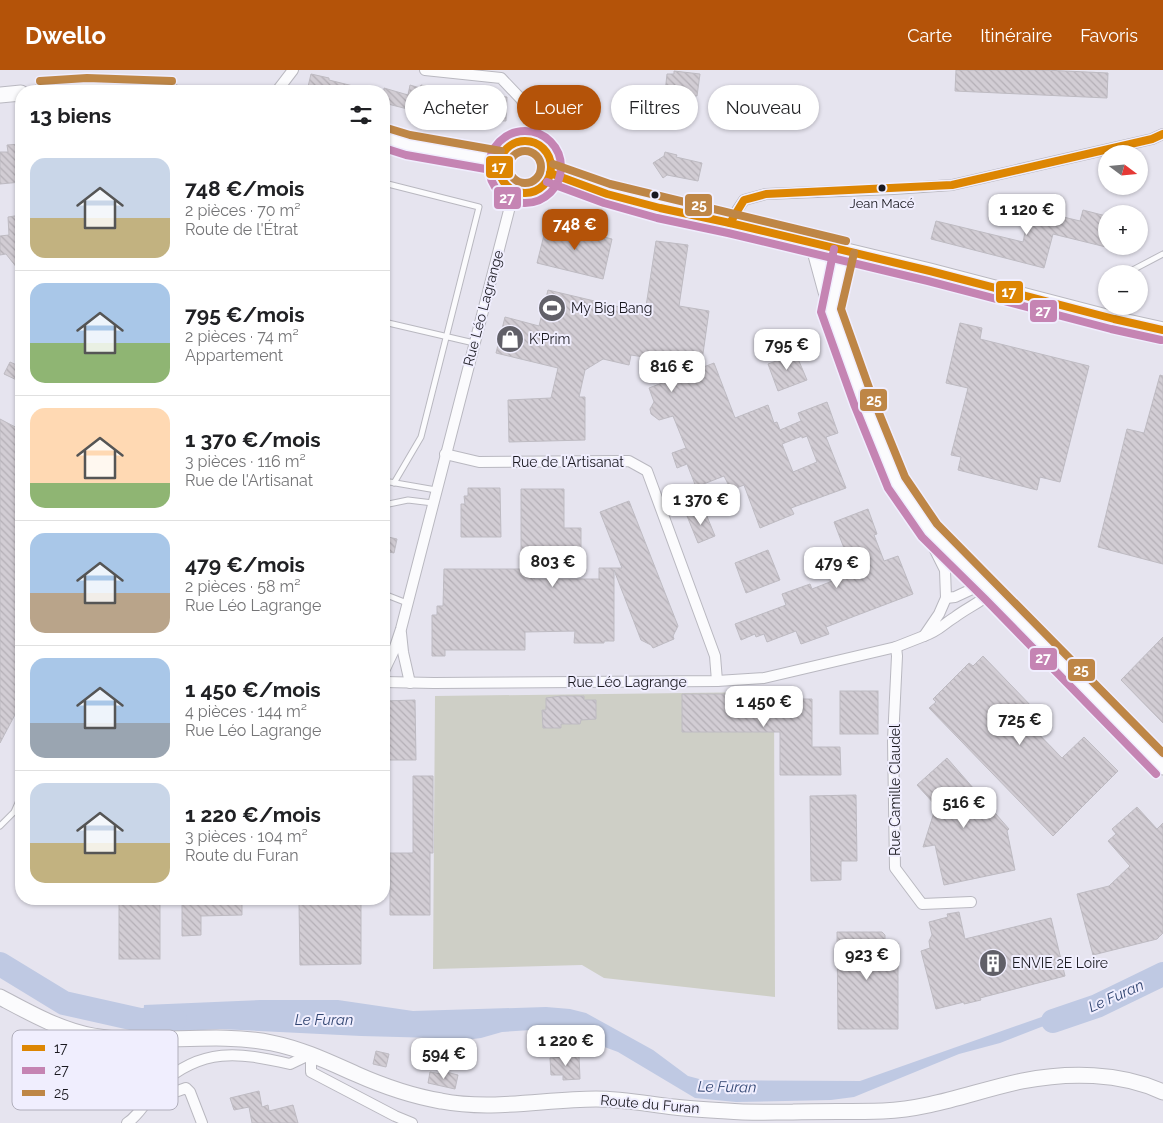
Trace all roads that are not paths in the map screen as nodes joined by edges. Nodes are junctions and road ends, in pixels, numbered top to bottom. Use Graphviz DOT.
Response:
graph roads {
  1 [pos="293,70"];
  2 [pos="425,70"];
  3 [pos="282,85"];
  4 [pos="15,94"];
  5 [pos="0,95"];
  6 [pos="1163,134"];
  7 [pos="390,140"];
  8 [pos="531,142"];
  9 [pos="499,161"];
  10 [pos="550,173"];
  11 [pos="390,185"];
  12 [pos="514,191"];
  13 [pos="730,223"];
  14 [pos="813,244"];
  15 [pos="844,251"];
  16 [pos="1163,254"];
  17 [pos="1142,265"];
  18 [pos="1098,309"];
  19 [pos="831,310"];
  20 [pos="1122,315"];
  21 [pos="390,323"];
  22 [pos="1163,330"];
  23 [pos="446,337"];
  24 [pos="474,343"];
  25 [pos="445,454"];
  26 [pos="390,482"];
  27 [pos="394,483"];
  28 [pos="436,490"];
  29 [pos="433,503"];
  30 [pos="390,504"];
  31 [pos="929,530"];
  32 [pos="988,588"];
  33 [pos="390,596"];
  34 [pos="946,598"];
  35 [pos="408,603"];
  36 [pos="401,629"];
  37 [pos="924,636"];
  38 [pos="896,647"];
  39 [pos="390,658"];
  40 [pos="717,681"];
  41 [pos="390,682"];
  42 [pos="410,683"];
  43 [pos="1163,767"];
  44 [pos="15,810"];
  45 [pos="0,826"];
  46 [pos="971,902"];
  47 [pos="0,997"];
  48 [pos="70,1030"];
  49 [pos="178,1039"];
  50 [pos="311,1054"];
  51 [pos="178,1073"];
  52 [pos="178,1091"];
  53 [pos="1163,1092"];
  54 [pos="139,1110"];
  55 [pos="127,1123"];
  56 [pos="202,1123"];
  57 [pos="412,1123"];
  1 -- 3 [label="street"];
  2 -- 8 [label="street"];
  4 -- 5 [label="main road"];
  6 -- 13 [label="street"];
  7 -- 9 [label="main road"];
  8 -- 9 [label="main road"];
  8 -- 10 [label="main road"];
  9 -- 12 [label="main road"];
  10 -- 12 [label="main road"];
  10 -- 13 [label="main road"];
  11 -- 23 [label="lane"];
  12 -- 24 [label="street, Rue Léo Lagrange"];
  13 -- 14 [label="main road"];
  14 -- 15 [label="main road"];
  14 -- 19 [label="main road"];
  15 -- 18 [label="main road"];
  15 -- 19 [label="main road"];
  16 -- 17 [label="lane"];
  19 -- 31 [label="main road"];
  20 -- 22 [label="main road"];
  21 -- 23 [label="lane"];
  23 -- 24 [label="lane"];
  23 -- 27 [label="lane"];
  24 -- 25 [label="street, Rue Léo Lagrange"];
  25 -- 28 [label="street, Rue Léo Lagrange"];
  25 -- 40 [label="street, Rue de l'Artisanat"];
  26 -- 27 [label="lane"];
  27 -- 28 [label="lane"];
  28 -- 29 [label="street, Rue Léo Lagrange"];
  29 -- 30 [label="lane"];
  29 -- 35 [label="street, Rue Léo Lagrange"];
  31 -- 32 [label="main road"];
  31 -- 34 [label="street"];
  32 -- 34 [label="street"];
  32 -- 37 [label="street, Rue Léo Lagrange"];
  32 -- 43 [label="main road"];
  33 -- 35 [label="lane"];
  34 -- 37 [label="street"];
  35 -- 36 [label="street, Rue Léo Lagrange"];
  36 -- 39 [label="street, Rue Léo Lagrange"];
  36 -- 42 [label="street"];
  37 -- 38 [label="street, Rue Léo Lagrange"];
  38 -- 40 [label="street, Rue Léo Lagrange"];
  38 -- 46 [label="street, Rue Camille Claudel"];
  40 -- 42 [label="street, Rue Léo Lagrange"];
  41 -- 42 [label="street, Rue Léo Lagrange"];
  44 -- 45 [label="lane"];
  47 -- 48 [label="main road, Route du Furan"];
  49 -- 50 [label="main road, Route du Furan"];
  50 -- 51 [label="street"];
  50 -- 53 [label="main road, Route du Furan"];
  50 -- 57 [label="street"];
  52 -- 56 [label="street"];
  54 -- 55 [label="street"];
}
